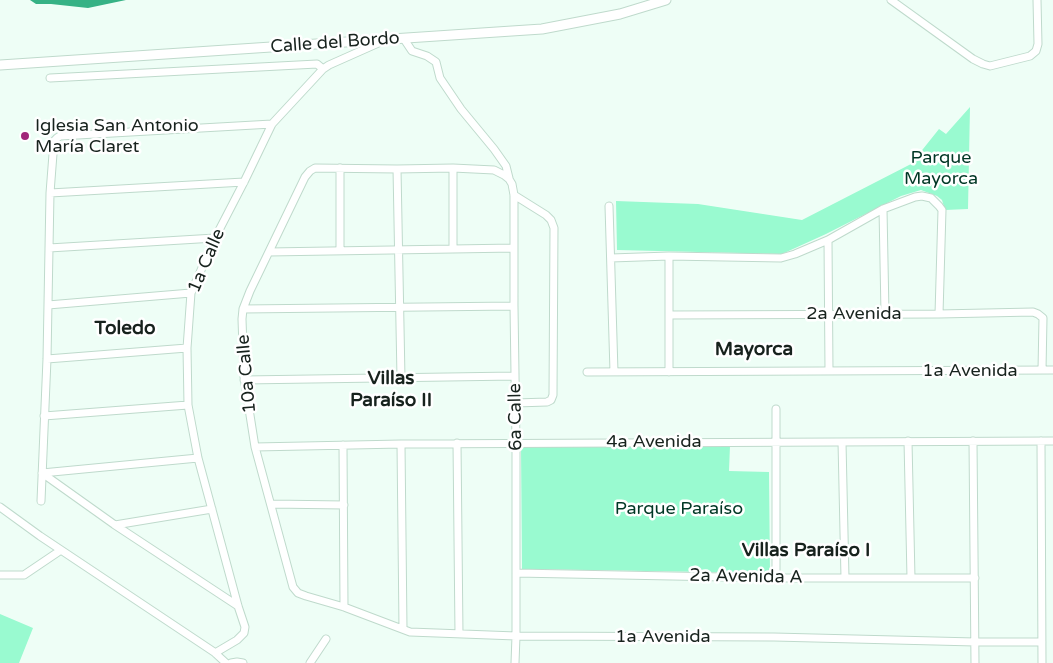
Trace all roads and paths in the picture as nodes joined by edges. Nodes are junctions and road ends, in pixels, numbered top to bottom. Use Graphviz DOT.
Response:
graph roads {
  1 [pos="666,0"];
  2 [pos="891,0"];
  3 [pos="1037,0"];
  4 [pos="404,39"];
  5 [pos="383,40"];
  6 [pos="0,65"];
  7 [pos="323,69"];
  8 [pos="50,78"];
  9 [pos="272,124"];
  10 [pos="340,168"];
  11 [pos="453,168"];
  12 [pos="397,169"];
  13 [pos="506,176"];
  14 [pos="244,182"];
  15 [pos="50,193"];
  16 [pos="514,195"];
  17 [pos="609,206"];
  18 [pos="882,209"];
  19 [pos="215,238"];
  20 [pos="828,240"];
  21 [pos="49,248"];
  22 [pos="514,248"];
  23 [pos="453,249"];
  24 [pos="398,250"];
  25 [pos="340,251"];
  26 [pos="269,252"];
  27 [pos="669,256"];
  28 [pos="611,258"];
  29 [pos="191,293"];
  30 [pos="48,305"];
  31 [pos="514,306"];
  32 [pos="400,308"];
  33 [pos="244,309"];
  34 [pos="829,314"];
  35 [pos="885,314"];
  36 [pos="939,314"];
  37 [pos="669,315"];
  38 [pos="187,348"];
  39 [pos="47,359"];
  40 [pos="1042,370"];
  41 [pos="1053,370"];
  42 [pos="587,372"];
  43 [pos="614,372"];
  44 [pos="669,372"];
  45 [pos="829,372"];
  46 [pos="515,376"];
  47 [pos="401,378"];
  48 [pos="244,380"];
  49 [pos="516,402"];
  50 [pos="188,404"];
  51 [pos="776,409"];
  52 [pos="44,416"];
  53 [pos="908,441"];
  54 [pos="973,441"];
  55 [pos="1041,441"];
  56 [pos="1053,441"];
  57 [pos="777,442"];
  58 [pos="842,442"];
  59 [pos="457,443"];
  60 [pos="516,443"];
  61 [pos="401,444"];
  62 [pos="343,445"];
  63 [pos="256,447"];
  64 [pos="198,458"];
  65 [pos="42,473"];
  66 [pos="42,501"];
  67 [pos="271,504"];
  68 [pos="344,505"];
  69 [pos="0,507"];
  70 [pos="212,509"];
  71 [pos="115,525"];
  72 [pos="61,550"];
  73 [pos="516,573"];
  74 [pos="0,575"];
  75 [pos="776,578"];
  76 [pos="845,578"];
  77 [pos="911,578"];
  78 [pos="975,578"];
  79 [pos="293,587"];
  80 [pos="238,606"];
  81 [pos="344,607"];
  82 [pos="403,629"];
  83 [pos="459,634"];
  84 [pos="516,636"];
  85 [pos="326,639"];
  86 [pos="975,642"];
  87 [pos="1042,642"];
  88 [pos="215,654"];
  89 [pos="226,663"];
  90 [pos="231,663"];
  91 [pos="243,663"];
  92 [pos="310,663"];
  93 [pos="515,663"];
  94 [pos="975,663"];
  95 [pos="1042,663"];
  1 -- 4 [label="street, Calle del Bordo"];
  2 -- 3 [label="street"];
  4 -- 5 [label="street, Calle del Bordo"];
  4 -- 13 [label="street, 6a Calle"];
  5 -- 6 [label="street, Calle del Bordo"];
  5 -- 7 [label="street, 1a Calle"];
  7 -- 8 [label="street"];
  7 -- 9 [label="street, 1a Calle"];
  9 -- 14 [label="street, 1a Calle"];
  9 -- 15 [label="street"];
  10 -- 12 [label="street"];
  10 -- 25 [label="street"];
  10 -- 26 [label="street, 10a Calle"];
  11 -- 12 [label="street"];
  11 -- 13 [label="street"];
  11 -- 23 [label="street"];
  12 -- 24 [label="street"];
  13 -- 16 [label="street, 6a Calle"];
  14 -- 15 [label="street"];
  14 -- 19 [label="street, 1a Calle"];
  15 -- 21 [label="street"];
  16 -- 22 [label="street, 6a Calle"];
  16 -- 49 [label="street"];
  17 -- 28 [label="street"];
  18 -- 20 [label="street"];
  18 -- 35 [label="street"];
  18 -- 36 [label="street"];
  19 -- 21 [label="street"];
  19 -- 29 [label="street, 1a Calle"];
  20 -- 27 [label="street"];
  20 -- 34 [label="street"];
  21 -- 30 [label="street"];
  22 -- 23 [label="street"];
  22 -- 31 [label="street, 6a Calle"];
  23 -- 24 [label="street"];
  24 -- 25 [label="street"];
  24 -- 32 [label="street"];
  25 -- 26 [label="street"];
  26 -- 33 [label="street, 10a Calle"];
  27 -- 28 [label="street"];
  27 -- 37 [label="street"];
  28 -- 43 [label="street"];
  29 -- 30 [label="street"];
  29 -- 38 [label="street, 1a Calle"];
  30 -- 39 [label="street"];
  31 -- 32 [label="street"];
  31 -- 46 [label="street, 6a Calle"];
  32 -- 33 [label="street"];
  32 -- 47 [label="street"];
  33 -- 48 [label="street, 10a Calle"];
  34 -- 35 [label="street, 2a Avenida"];
  34 -- 37 [label="street, 2a Avenida"];
  34 -- 45 [label="street"];
  35 -- 36 [label="street, 2a Avenida"];
  36 -- 40 [label="street, 2a Avenida"];
  37 -- 44 [label="street"];
  38 -- 39 [label="street"];
  38 -- 50 [label="street, 1a Calle"];
  39 -- 52 [label="street"];
  40 -- 41 [label="street, 1a Avenida"];
  40 -- 45 [label="street, 1a Avenida"];
  42 -- 43 [label="street, 1a Avenida"];
  43 -- 44 [label="street, 1a Avenida"];
  44 -- 45 [label="street, 1a Avenida"];
  46 -- 47 [label="street"];
  46 -- 49 [label="street, 6a Calle"];
  47 -- 48 [label="street"];
  48 -- 63 [label="street, 10a Calle"];
  49 -- 60 [label="street, 6a Calle"];
  50 -- 52 [label="street"];
  50 -- 64 [label="street, 1a Calle"];
  51 -- 57 [label="street"];
  52 -- 65 [label="street"];
  53 -- 54 [label="street, 4a Avenida"];
  53 -- 58 [label="street, 4a Avenida"];
  53 -- 77 [label="street"];
  54 -- 55 [label="street, 4a Avenida"];
  54 -- 78 [label="street"];
  55 -- 56 [label="street, 4a Avenida"];
  55 -- 87 [label="street"];
  57 -- 58 [label="street, 4a Avenida"];
  57 -- 60 [label="street, 4a Avenida"];
  57 -- 75 [label="street"];
  58 -- 76 [label="street"];
  59 -- 60 [label="street, 4a Avenida"];
  59 -- 61 [label="street, 4a Avenida"];
  59 -- 83 [label="street"];
  60 -- 73 [label="street, 6a Calle"];
  61 -- 62 [label="street, 4a Avenida"];
  61 -- 82 [label="street"];
  62 -- 63 [label="street, 4a Avenida"];
  62 -- 68 [label="street"];
  63 -- 67 [label="street, 10a Calle"];
  64 -- 65 [label="street"];
  64 -- 70 [label="street, 1a Calle"];
  65 -- 66 [label="street"];
  65 -- 71 [label="street"];
  67 -- 68 [label="street"];
  67 -- 79 [label="street, 10a Calle"];
  68 -- 81 [label="street"];
  69 -- 72 [label="street"];
  70 -- 71 [label="street"];
  70 -- 80 [label="street, 1a Calle"];
  71 -- 80 [label="street"];
  72 -- 74 [label="street"];
  72 -- 88 [label="street"];
  73 -- 75 [label="street, 2a Avenida A"];
  73 -- 84 [label="street, 6a Calle"];
  75 -- 76 [label="street, 2a Avenida A"];
  76 -- 77 [label="street, 2a Avenida A"];
  77 -- 78 [label="street, 2a Avenida A"];
  78 -- 86 [label="street"];
  79 -- 81 [label="street, 1a Avenida"];
  80 -- 88 [label="street, 1a Calle"];
  81 -- 82 [label="street, 1a Avenida"];
  82 -- 83 [label="street, 1a Avenida"];
  83 -- 84 [label="street, 1a Avenida"];
  84 -- 86 [label="street, 1a Avenida"];
  84 -- 93 [label="street, 6a Calle"];
  85 -- 92 [label="street"];
  86 -- 87 [label="street, 1a Avenida"];
  86 -- 94 [label="street"];
  87 -- 95 [label="street"];
  88 -- 89 [label="street"];
  90 -- 91 [label="street"];
}
